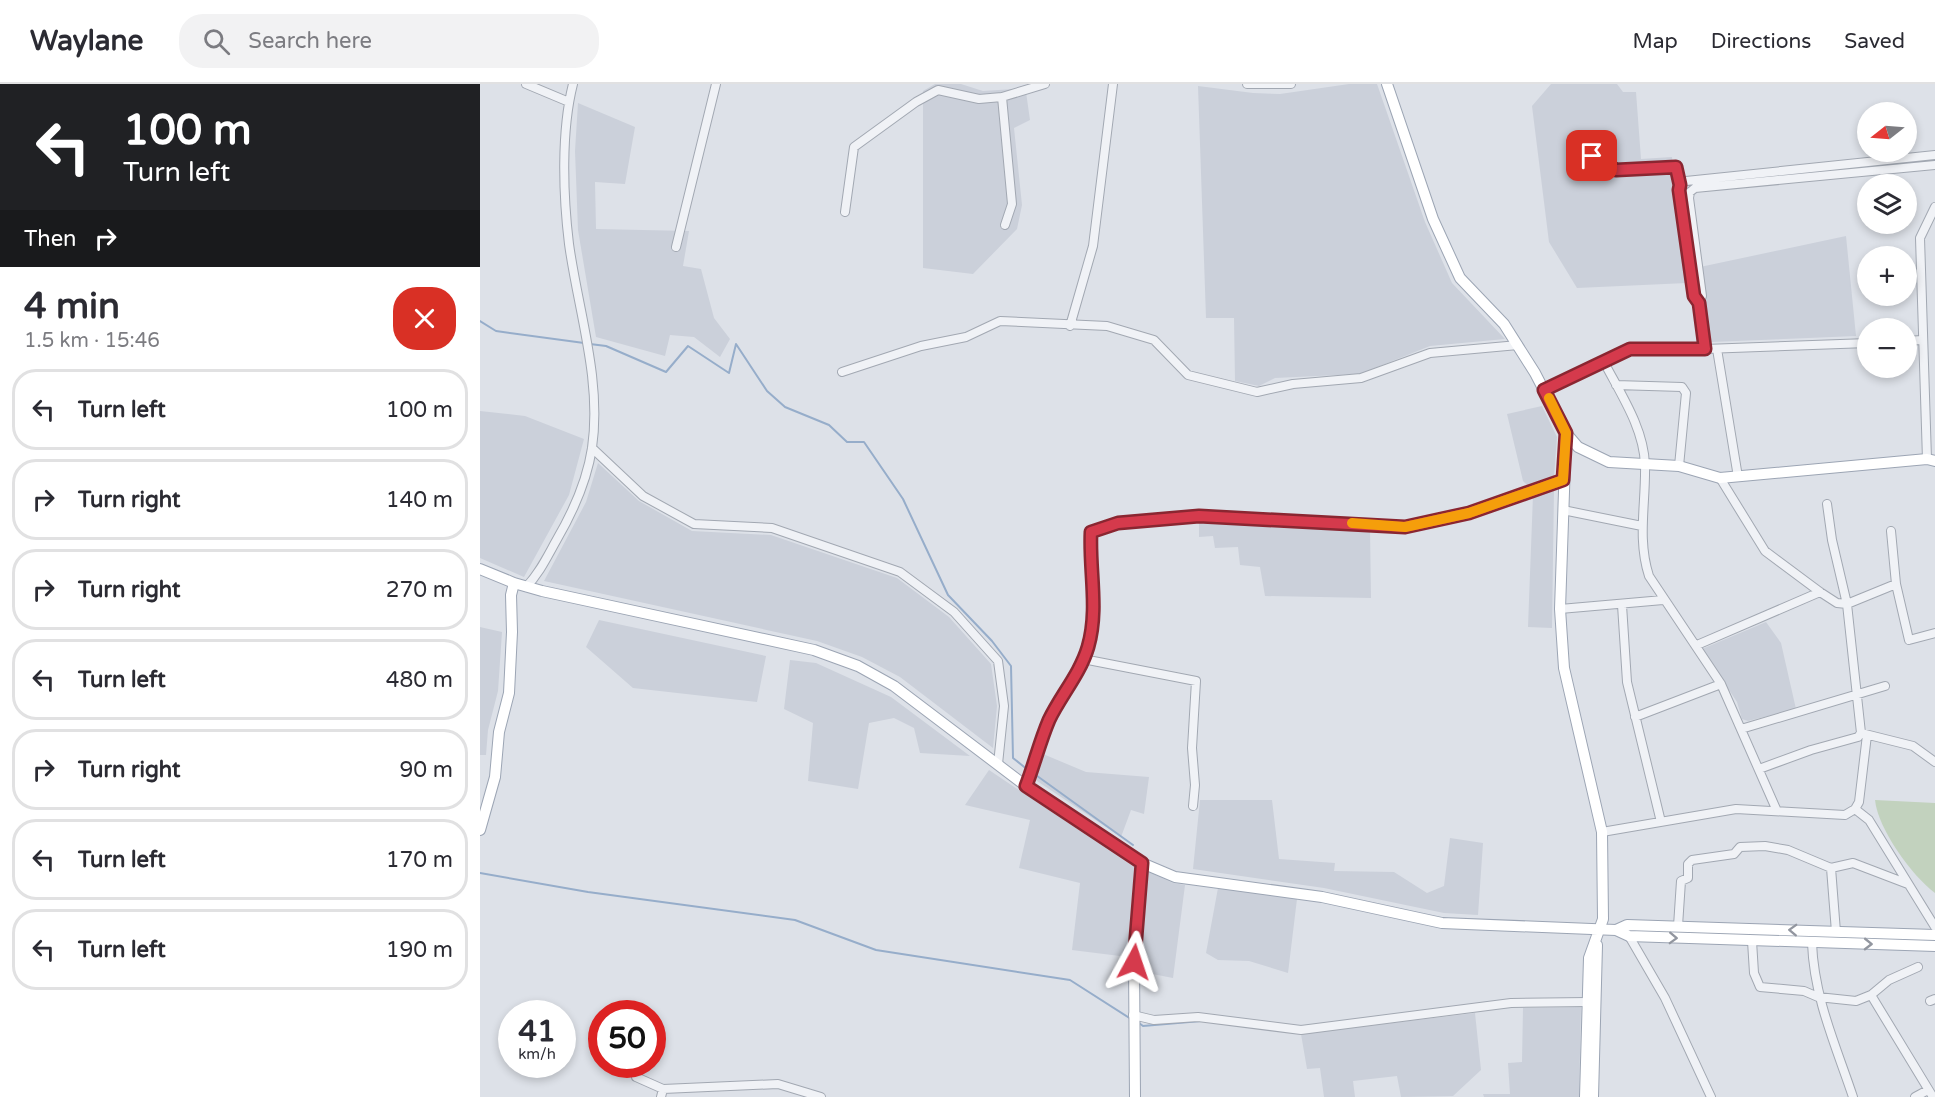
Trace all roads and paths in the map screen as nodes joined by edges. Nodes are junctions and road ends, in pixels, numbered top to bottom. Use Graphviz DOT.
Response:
graph roads {
  1 [pos="526,84"];
  2 [pos="573,84"];
  3 [pos="716,84"];
  4 [pos="1045,84"];
  5 [pos="1113,84"];
  6 [pos="1246,84"];
  7 [pos="1291,84"];
  8 [pos="1387,84"];
  9 [pos="1002,97"];
  10 [pos="569,102"];
  11 [pos="1574,154"];
  12 [pos="1935,155"];
  13 [pos="1935,165"];
  14 [pos="1680,185"];
  15 [pos="1934,211"];
  16 [pos="845,212"];
  17 [pos="1005,225"];
  18 [pos="676,247"];
  19 [pos="1699,303"];
  20 [pos="1070,326"];
  21 [pos="1917,340"];
  22 [pos="1922,340"];
  23 [pos="1857,343"];
  24 [pos="1518,345"];
  25 [pos="1705,349"];
  26 [pos="1717,349"];
  27 [pos="1604,362"];
  28 [pos="842,372"];
  29 [pos="1616,385"];
  30 [pos="1544,390"];
  31 [pos="1566,433"];
  32 [pos="592,448"];
  33 [pos="1931,460"];
  34 [pos="1645,463"];
  35 [pos="1678,466"];
  36 [pos="1738,477"];
  37 [pos="1720,478"];
  38 [pos="1563,480"];
  39 [pos="1827,504"];
  40 [pos="1563,510"];
  41 [pos="1642,526"];
  42 [pos="1891,531"];
  43 [pos="480,569"];
  44 [pos="514,583"];
  45 [pos="1896,584"];
  46 [pos="526,587"];
  47 [pos="1820,592"];
  48 [pos="1663,600"];
  49 [pos="1847,604"];
  50 [pos="1622,605"];
  51 [pos="1560,609"];
  52 [pos="1935,633"];
  53 [pos="1697,645"];
  54 [pos="1083,659"];
  55 [pos="1721,684"];
  56 [pos="1885,686"];
  57 [pos="1855,694"];
  58 [pos="1635,717"];
  59 [pos="1741,729"];
  60 [pos="1864,734"];
  61 [pos="1935,762"];
  62 [pos="998,764"];
  63 [pos="1759,769"];
  64 [pos="1026,786"];
  65 [pos="1193,806"];
  66 [pos="1855,809"];
  67 [pos="1778,811"];
  68 [pos="1661,822"];
  69 [pos="480,830"];
  70 [pos="1602,832"];
  71 [pos="1142,863"];
  72 [pos="1831,868"];
  73 [pos="1908,884"];
  74 [pos="1678,926"];
  75 [pos="1935,927"];
  76 [pos="1598,930"];
  77 [pos="1616,930"];
  78 [pos="1836,932"];
  79 [pos="1935,935"];
  80 [pos="1629,936"];
  81 [pos="1752,941"];
  82 [pos="1812,943"];
  83 [pos="1935,946"];
  84 [pos="1918,966"];
  85 [pos="1871,995"];
  86 [pos="1818,997"];
  87 [pos="1588,1002"];
  88 [pos="1133,1015"];
  89 [pos="638,1078"];
  90 [pos="662,1093"];
  91 [pos="1930,1093"];
  92 [pos="821,1097"];
  93 [pos="1134,1097"];
  94 [pos="1585,1097"];
  95 [pos="1593,1097"];
  96 [pos="1711,1097"];
  97 [pos="1853,1097"];
  98 [pos="1915,1097"];
  1 -- 10 [label="street"];
  2 -- 10 [label="street"];
  3 -- 18 [label="street"];
  4 -- 9 [label="street"];
  5 -- 20 [label="street"];
  6 -- 7 [label="street"];
  8 -- 24 [label="main road"];
  9 -- 16 [label="street"];
  9 -- 17 [label="street"];
  10 -- 32 [label="street"];
  11 -- 14 [label="street"];
  12 -- 14 [label="street"];
  13 -- 19 [label="street"];
  14 -- 19 [label="street"];
  15 -- 22 [label="street"];
  19 -- 25 [label="street"];
  20 -- 24 [label="street"];
  20 -- 28 [label="street"];
  21 -- 22 [label="street"];
  22 -- 33 [label="street"];
  23 -- 26 [label="street"];
  24 -- 30 [label="main road"];
  25 -- 26 [label="street"];
  25 -- 27 [label="street"];
  26 -- 36 [label="street"];
  27 -- 29 [label="street"];
  27 -- 30 [label="street"];
  29 -- 34 [label="street"];
  29 -- 35 [label="street"];
  30 -- 31 [label="main road"];
  31 -- 34 [label="main road"];
  31 -- 38 [label="main road"];
  32 -- 46 [label="street"];
  32 -- 62 [label="street"];
  33 -- 36 [label="main road"];
  34 -- 35 [label="main road"];
  34 -- 41 [label="street"];
  35 -- 37 [label="main road"];
  36 -- 37 [label="main road"];
  37 -- 47 [label="street"];
  38 -- 40 [label="main road"];
  38 -- 54 [label="street"];
  39 -- 49 [label="street"];
  40 -- 41 [label="street"];
  40 -- 51 [label="main road"];
  41 -- 48 [label="street"];
  42 -- 45 [label="street"];
  43 -- 44 [label="main road"];
  44 -- 46 [label="main road"];
  44 -- 69 [label="main road"];
  45 -- 49 [label="street"];
  45 -- 52 [label="street"];
  46 -- 62 [label="main road"];
  47 -- 49 [label="street"];
  47 -- 53 [label="street"];
  48 -- 50 [label="street"];
  48 -- 53 [label="street"];
  49 -- 57 [label="street"];
  50 -- 51 [label="street"];
  50 -- 58 [label="street"];
  51 -- 70 [label="main road"];
  53 -- 55 [label="street"];
  54 -- 64 [label="street"];
  54 -- 65 [label="street"];
  55 -- 58 [label="street"];
  55 -- 59 [label="street"];
  56 -- 57 [label="street"];
  57 -- 59 [label="street"];
  57 -- 60 [label="street"];
  58 -- 68 [label="street"];
  59 -- 63 [label="street"];
  60 -- 61 [label="street"];
  60 -- 63 [label="street"];
  60 -- 66 [label="street"];
  62 -- 64 [label="main road"];
  63 -- 67 [label="street"];
  64 -- 71 [label="main road"];
  66 -- 67 [label="street"];
  66 -- 73 [label="street"];
  67 -- 68 [label="street"];
  68 -- 70 [label="street"];
  70 -- 76 [label="main road"];
  71 -- 76 [label="main road"];
  71 -- 88 [label="main road"];
  72 -- 73 [label="street"];
  72 -- 74 [label="street"];
  72 -- 78 [label="street"];
  73 -- 75 [label="street"];
  74 -- 77 [label="main road"];
  78 -- 74 [label="main road, one-way"];
  76 -- 77 [label="main road"];
  76 -- 87 [label="main road"];
  76 -- 95 [label="main road"];
  77 -- 80 [label="main road"];
  78 -- 79 [label="main road"];
  80 -- 81 [label="main road, one-way"];
  80 -- 96 [label="street"];
  81 -- 82 [label="main road"];
  81 -- 86 [label="street"];
  82 -- 83 [label="main road, one-way"];
  82 -- 86 [label="street"];
  84 -- 85 [label="street"];
  85 -- 86 [label="street"];
  85 -- 91 [label="street"];
  86 -- 97 [label="street"];
  87 -- 88 [label="street"];
  87 -- 94 [label="main road"];
  88 -- 93 [label="main road"];
  89 -- 90 [label="street"];
  90 -- 92 [label="street"];
  91 -- 98 [label="street"];
}
